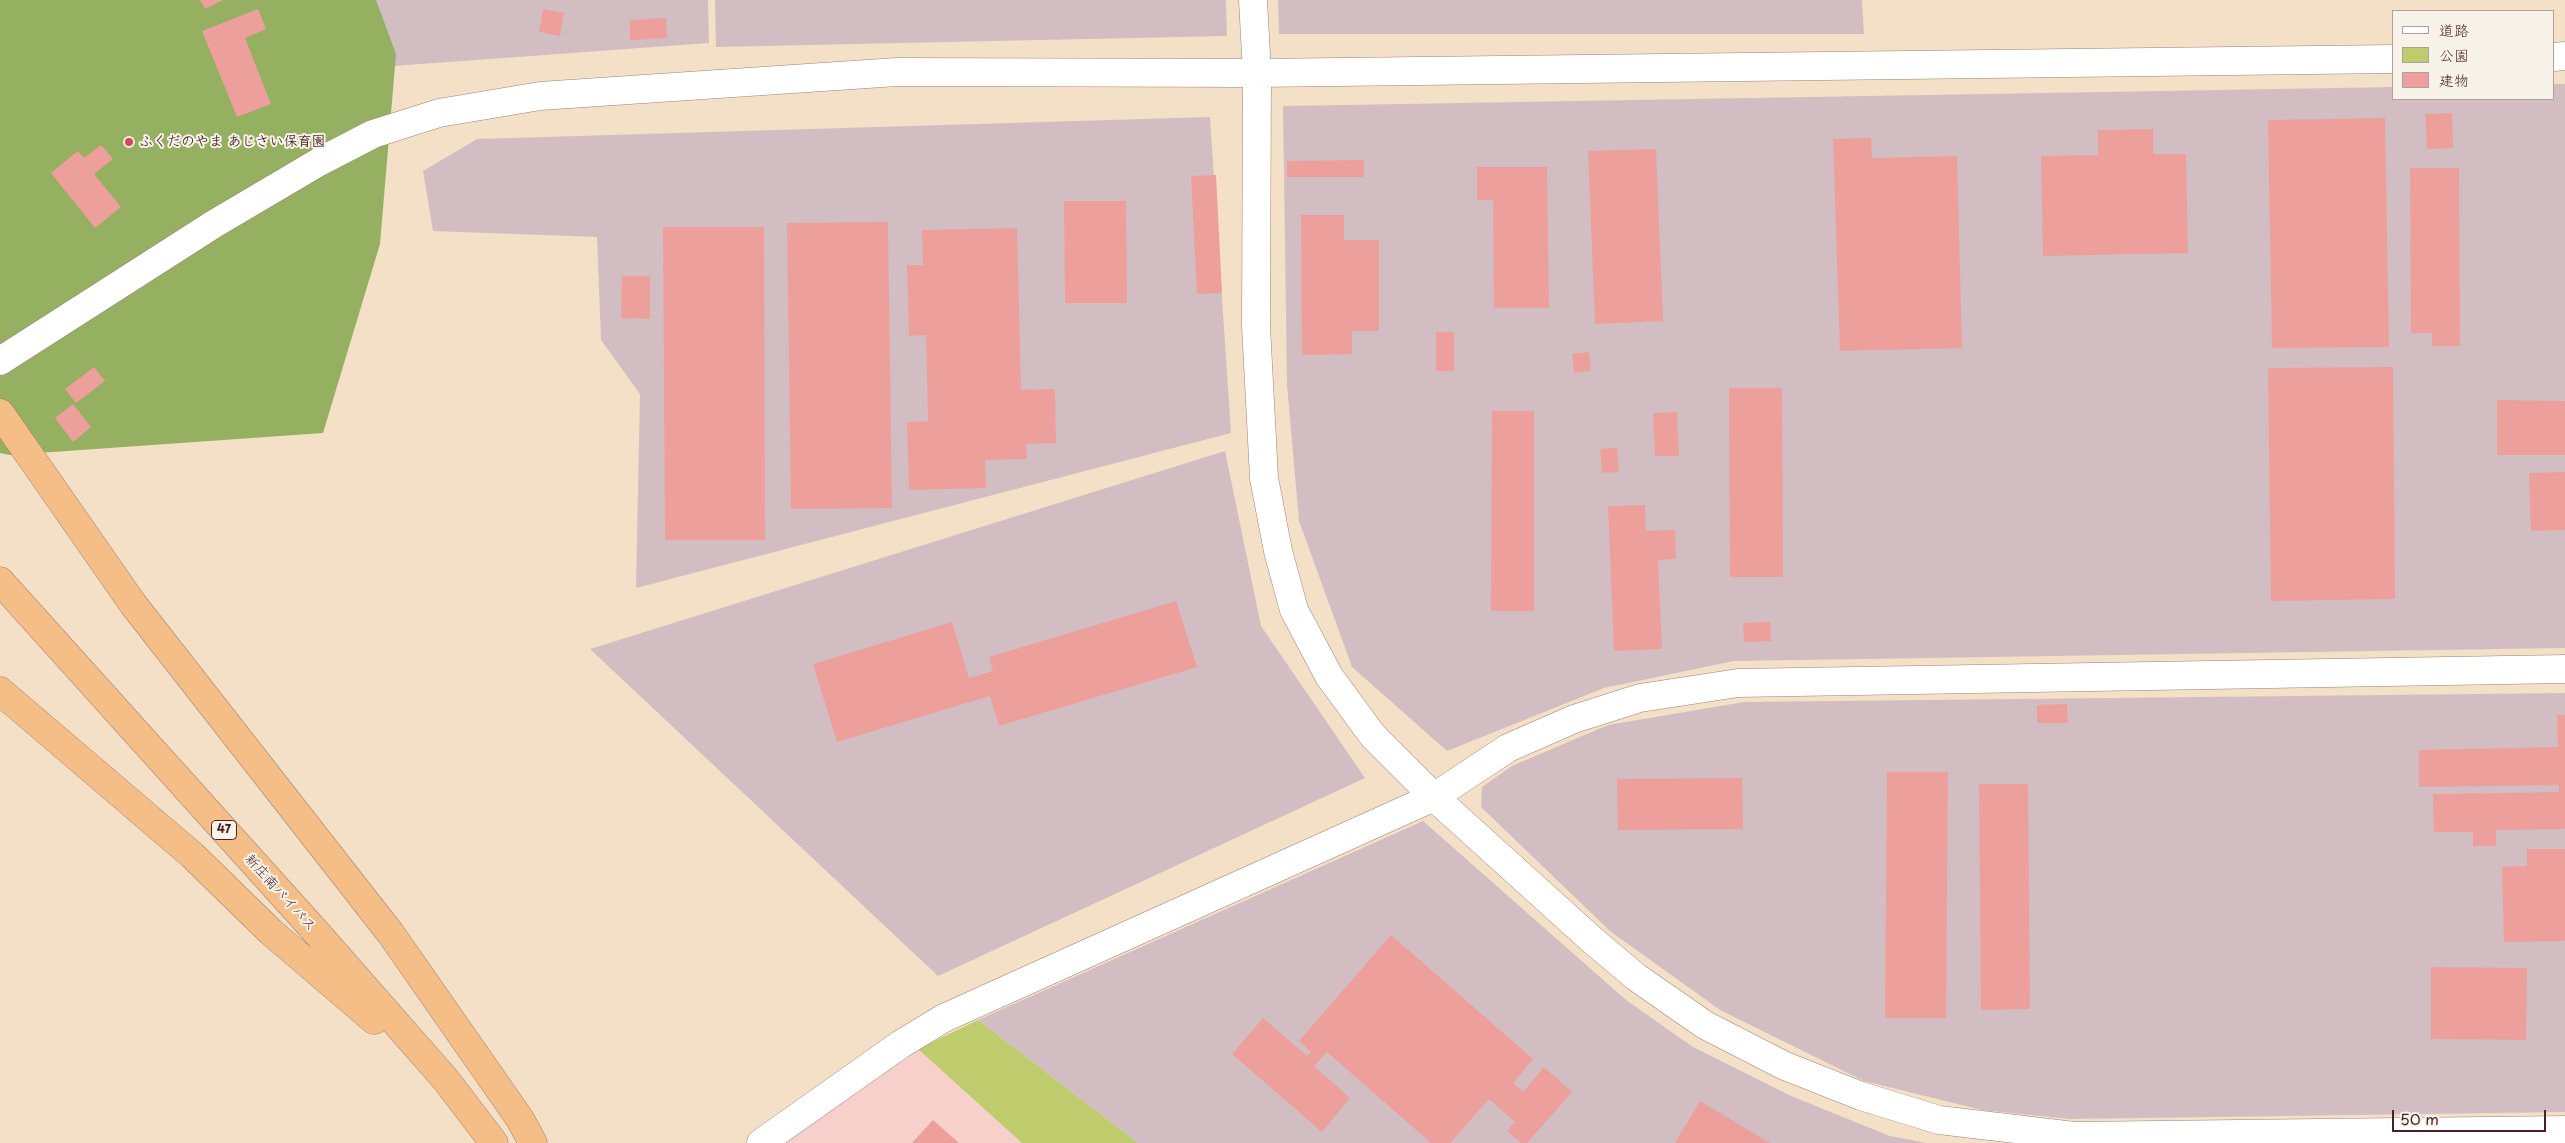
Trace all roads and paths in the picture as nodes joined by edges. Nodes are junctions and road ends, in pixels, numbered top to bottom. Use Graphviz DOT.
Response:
graph roads {
  1 [pos="1253,0"];
  2 [pos="2392,58"];
  3 [pos="1257,73"];
  4 [pos="0,362"];
  5 [pos="0,413"];
  6 [pos="0,581"];
  7 [pos="2565,669"];
  8 [pos="0,691"];
  9 [pos="1434,797"];
  10 [pos="446,1080"];
  11 [pos="2565,1130"];
  12 [pos="494,1143"];
  13 [pos="532,1143"];
  14 [pos="761,1143"];
  1 -- 3 [label="street"];
  2 -- 3 [label="street"];
  3 -- 4 [label="street"];
  3 -- 9 [label="street"];
  5 -- 13 [label="highway"];
  6 -- 10 [label="highway, 新庄南バイパス / 47"];
  7 -- 9 [label="street"];
  8 -- 10 [label="highway"];
  9 -- 11 [label="street"];
  9 -- 14 [label="street"];
  10 -- 12 [label="highway, 新庄南バイパス / 47"];
}
